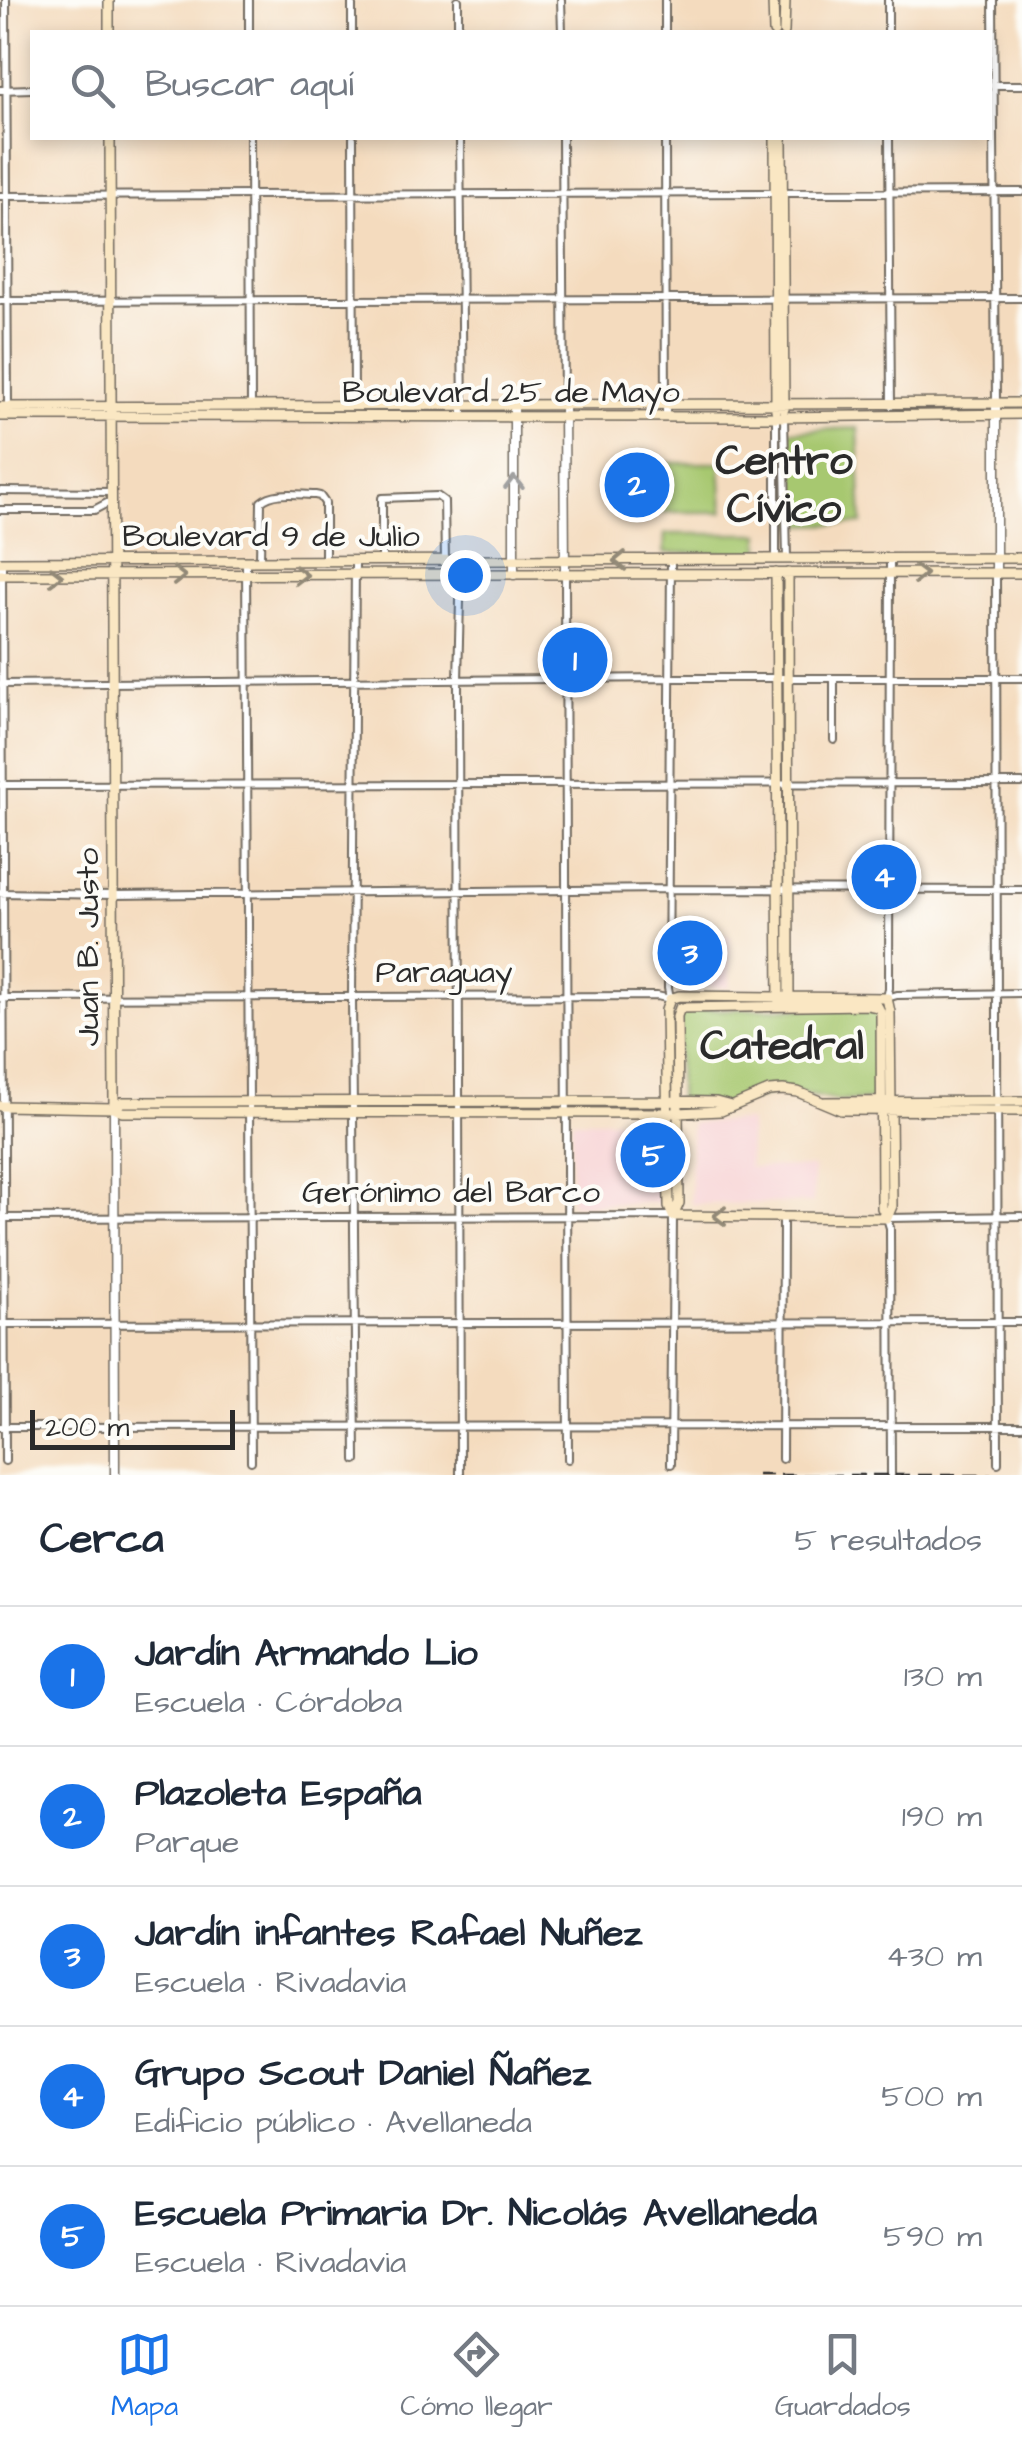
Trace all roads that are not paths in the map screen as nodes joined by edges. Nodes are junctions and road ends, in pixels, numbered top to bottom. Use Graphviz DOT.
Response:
graph roads {
  1 [pos="6,0"];
  2 [pos="109,0"];
  3 [pos="249,0"];
  4 [pos="352,0"];
  5 [pos="458,0"];
  6 [pos="562,0"];
  7 [pos="665,0"];
  8 [pos="773,0"];
  9 [pos="784,0"];
  10 [pos="888,0"];
  11 [pos="993,0"];
  12 [pos="109,30"];
  13 [pos="249,30"];
  14 [pos="352,30"];
  15 [pos="458,30"];
  16 [pos="562,30"];
  17 [pos="665,30"];
  18 [pos="774,30"];
  19 [pos="784,30"];
  20 [pos="888,30"];
  21 [pos="1022,85"];
  22 [pos="992,86"];
  23 [pos="3,90"];
  24 [pos="30,90"];
  25 [pos="110,140"];
  26 [pos="250,140"];
  27 [pos="353,140"];
  28 [pos="460,140"];
  29 [pos="562,140"];
  30 [pos="665,140"];
  31 [pos="779,140"];
  32 [pos="889,140"];
  33 [pos="994,192"];
  34 [pos="1022,192"];
  35 [pos="889,193"];
  36 [pos="353,194"];
  37 [pos="460,194"];
  38 [pos="563,194"];
  39 [pos="666,194"];
  40 [pos="779,194"];
  41 [pos="250,195"];
  42 [pos="3,196"];
  43 [pos="110,196"];
  44 [pos="890,298"];
  45 [pos="995,298"];
  46 [pos="1022,298"];
  47 [pos="564,299"];
  48 [pos="666,299"];
  49 [pos="780,299"];
  50 [pos="111,300"];
  51 [pos="252,300"];
  52 [pos="354,300"];
  53 [pos="462,300"];
  54 [pos="4,301"];
  55 [pos="1022,403"];
  56 [pos="997,408"];
  57 [pos="666,410"];
  58 [pos="891,410"];
  59 [pos="462,411"];
  60 [pos="514,411"];
  61 [pos="564,411"];
  62 [pos="780,411"];
  63 [pos="4,412"];
  64 [pos="112,412"];
  65 [pos="354,412"];
  66 [pos="251,413"];
  67 [pos="1022,414"];
  68 [pos="0,490"];
  69 [pos="112,496"];
  70 [pos="0,510"];
  71 [pos="890,558"];
  72 [pos="996,558"];
  73 [pos="1022,558"];
  74 [pos="782,559"];
  75 [pos="672,560"];
  76 [pos="112,561"];
  77 [pos="382,561"];
  78 [pos="444,561"];
  79 [pos="461,561"];
  80 [pos="514,561"];
  81 [pos="1,562"];
  82 [pos="246,562"];
  83 [pos="260,562"];
  84 [pos="325,562"];
  85 [pos="355,562"];
  86 [pos="565,562"];
  87 [pos="996,573"];
  88 [pos="1022,573"];
  89 [pos="565,574"];
  90 [pos="672,574"];
  91 [pos="782,574"];
  92 [pos="890,574"];
  93 [pos="355,575"];
  94 [pos="461,575"];
  95 [pos="514,575"];
  96 [pos="1,576"];
  97 [pos="112,576"];
  98 [pos="246,576"];
  99 [pos="670,678"];
  100 [pos="776,678"];
  101 [pos="788,678"];
  102 [pos="834,678"];
  103 [pos="890,678"];
  104 [pos="996,678"];
  105 [pos="1022,678"];
  106 [pos="565,679"];
  107 [pos="458,680"];
  108 [pos="112,682"];
  109 [pos="353,682"];
  110 [pos="247,683"];
  111 [pos="1,684"];
  112 [pos="834,740"];
  113 [pos="890,782"];
  114 [pos="996,783"];
  115 [pos="1022,783"];
  116 [pos="248,784"];
  117 [pos="352,784"];
  118 [pos="459,784"];
  119 [pos="565,784"];
  120 [pos="670,784"];
  121 [pos="783,784"];
  122 [pos="1,785"];
  123 [pos="113,785"];
  124 [pos="669,889"];
  125 [pos="783,889"];
  126 [pos="891,889"];
  127 [pos="459,890"];
  128 [pos="566,890"];
  129 [pos="997,890"];
  130 [pos="1022,890"];
  131 [pos="352,891"];
  132 [pos="248,892"];
  133 [pos="1,894"];
  134 [pos="113,895"];
  135 [pos="997,993"];
  136 [pos="1022,993"];
  137 [pos="566,996"];
  138 [pos="2,998"];
  139 [pos="113,998"];
  140 [pos="249,998"];
  141 [pos="352,998"];
  142 [pos="460,998"];
  143 [pos="670,998"];
  144 [pos="887,998"];
  145 [pos="784,1001"];
  146 [pos="878,1007"];
  147 [pos="680,1008"];
  148 [pos="1022,1101"];
  149 [pos="673,1102"];
  150 [pos="2,1106"];
  151 [pos="731,1106"];
  152 [pos="885,1106"];
  153 [pos="997,1106"];
  154 [pos="249,1107"];
  155 [pos="354,1107"];
  156 [pos="459,1107"];
  157 [pos="566,1107"];
  158 [pos="114,1108"];
  159 [pos="1022,1112"];
  160 [pos="673,1113"];
  161 [pos="566,1216"];
  162 [pos="673,1216"];
  163 [pos="783,1216"];
  164 [pos="998,1216"];
  165 [pos="1022,1216"];
  166 [pos="250,1217"];
  167 [pos="354,1217"];
  168 [pos="459,1217"];
  169 [pos="2,1218"];
  170 [pos="114,1218"];
  171 [pos="887,1218"];
  172 [pos="998,1322"];
  173 [pos="1022,1322"];
  174 [pos="567,1323"];
  175 [pos="673,1323"];
  176 [pos="782,1323"];
  177 [pos="890,1323"];
  178 [pos="2,1324"];
  179 [pos="114,1324"];
  180 [pos="250,1324"];
  181 [pos="355,1324"];
  182 [pos="461,1324"];
  183 [pos="567,1426"];
  184 [pos="672,1426"];
  185 [pos="782,1426"];
  186 [pos="890,1426"];
  187 [pos="998,1426"];
  188 [pos="1022,1426"];
  189 [pos="114,1427"];
  190 [pos="251,1427"];
  191 [pos="356,1427"];
  192 [pos="462,1427"];
  193 [pos="2,1428"];
  194 [pos="782,1458"];
  195 [pos="5,1460"];
  196 [pos="356,1460"];
  197 [pos="568,1460"];
  198 [pos="251,1461"];
  199 [pos="998,1463"];
  200 [pos="672,1464"];
  201 [pos="114,1475"];
  202 [pos="460,1475"];
  203 [pos="891,1475"];
  1 -- 23 [label="street"];
  2 -- 12 [label="main road"];
  3 -- 13 [label="street"];
  4 -- 14 [label="street"];
  5 -- 15 [label="street"];
  6 -- 16 [label="street"];
  7 -- 17 [label="street"];
  8 -- 18 [label="main road"];
  9 -- 19 [label="main road"];
  10 -- 20 [label="street"];
  11 -- 22 [label="street"];
  21 -- 22 [label="street"];
  22 -- 33 [label="street"];
  23 -- 24 [label="street"];
  23 -- 42 [label="street"];
  25 -- 43 [label="main road, Juan B. Justo"];
  26 -- 41 [label="street"];
  27 -- 36 [label="street"];
  28 -- 37 [label="street"];
  29 -- 38 [label="street"];
  30 -- 39 [label="street"];
  31 -- 40 [label="main road"];
  32 -- 35 [label="street"];
  33 -- 34 [label="street"];
  33 -- 35 [label="street"];
  33 -- 45 [label="street"];
  35 -- 40 [label="street"];
  35 -- 44 [label="street"];
  36 -- 37 [label="street"];
  36 -- 41 [label="street"];
  36 -- 52 [label="street"];
  37 -- 38 [label="street"];
  37 -- 53 [label="street"];
  38 -- 39 [label="street"];
  38 -- 47 [label="street"];
  39 -- 40 [label="street"];
  39 -- 48 [label="street"];
  40 -- 49 [label="main road"];
  41 -- 43 [label="street"];
  41 -- 51 [label="street"];
  42 -- 43 [label="street"];
  42 -- 54 [label="street"];
  43 -- 50 [label="main road, Juan B. Justo"];
  44 -- 45 [label="street"];
  44 -- 49 [label="street"];
  44 -- 58 [label="street"];
  45 -- 46 [label="street"];
  45 -- 56 [label="street"];
  47 -- 48 [label="street"];
  47 -- 53 [label="street"];
  47 -- 61 [label="street"];
  48 -- 49 [label="street"];
  48 -- 57 [label="street"];
  49 -- 62 [label="main road"];
  50 -- 51 [label="street"];
  50 -- 54 [label="street"];
  50 -- 64 [label="main road, Juan B. Justo"];
  51 -- 52 [label="street"];
  51 -- 66 [label="street"];
  52 -- 53 [label="street"];
  52 -- 65 [label="street"];
  53 -- 59 [label="street"];
  54 -- 63 [label="street"];
  55 -- 56 [label="main road, Boulevard 25 de Mayo"];
  56 -- 58 [label="main road, Boulevard 25 de Mayo"];
  56 -- 67 [label="main road, Boulevard 25 de Mayo"];
  56 -- 72 [label="street"];
  57 -- 61 [label="main road, Boulevard 25 de Mayo"];
  57 -- 62 [label="main road, Boulevard 25 de Mayo"];
  58 -- 62 [label="main road, Boulevard 25 de Mayo"];
  59 -- 60 [label="main road, Boulevard 25 de Mayo"];
  59 -- 65 [label="main road, Boulevard 25 de Mayo"];
  60 -- 61 [label="main road, Boulevard 25 de Mayo"];
  80 -- 60 [label="street, one-way"];
  61 -- 86 [label="street"];
  62 -- 74 [label="street"];
  63 -- 64 [label="main road, Boulevard 25 de Mayo"];
  64 -- 66 [label="main road, Boulevard 25 de Mayo"];
  64 -- 69 [label="main road, Juan B. Justo"];
  65 -- 66 [label="main road, Boulevard 25 de Mayo"];
  68 -- 69 [label="street"];
  69 -- 70 [label="street"];
  69 -- 76 [label="main road, Juan B. Justo"];
  71 -- 72 [label="main road, Boulevard 9 de Julio"];
  71 -- 74 [label="main road, Boulevard 9 de Julio"];
  71 -- 92 [label="street"];
  72 -- 73 [label="main road, Boulevard 9 de Julio"];
  72 -- 87 [label="street"];
  74 -- 75 [label="main road, Boulevard 9 de Julio"];
  74 -- 91 [label="main road"];
  75 -- 86 [label="main road, Boulevard 9 de Julio, one-way"];
  75 -- 90 [label="street"];
  76 -- 81 [label="main road, Boulevard 9 de Julio"];
  76 -- 82 [label="main road, Boulevard 9 de Julio"];
  76 -- 97 [label="main road, Juan B. Justo"];
  77 -- 78 [label="main road, Boulevard 9 de Julio"];
  77 -- 78 [label="street"];
  77 -- 85 [label="main road, Boulevard 9 de Julio"];
  78 -- 79 [label="main road, Boulevard 9 de Julio"];
  79 -- 80 [label="main road, Boulevard 9 de Julio"];
  79 -- 94 [label="street"];
  80 -- 86 [label="main road, Boulevard 9 de Julio"];
  80 -- 95 [label="street"];
  81 -- 96 [label="street"];
  82 -- 83 [label="main road, Boulevard 9 de Julio"];
  82 -- 98 [label="street"];
  83 -- 84 [label="main road, Boulevard 9 de Julio"];
  83 -- 84 [label="street"];
  84 -- 85 [label="main road, Boulevard 9 de Julio"];
  85 -- 93 [label="street"];
  86 -- 89 [label="street"];
  87 -- 88 [label="main road, Boulevard 9 de Julio"];
  92 -- 87 [label="main road, Boulevard 9 de Julio, one-way"];
  87 -- 104 [label="street"];
  89 -- 90 [label="main road, Boulevard 9 de Julio"];
  89 -- 95 [label="main road, Boulevard 9 de Julio"];
  89 -- 106 [label="street"];
  90 -- 91 [label="main road, Boulevard 9 de Julio"];
  90 -- 99 [label="street"];
  91 -- 92 [label="main road, Boulevard 9 de Julio"];
  91 -- 100 [label="main road"];
  91 -- 101 [label="main road"];
  92 -- 103 [label="street"];
  93 -- 94 [label="main road, Boulevard 9 de Julio"];
  98 -- 93 [label="main road, Boulevard 9 de Julio, one-way"];
  93 -- 109 [label="street"];
  94 -- 95 [label="main road, Boulevard 9 de Julio"];
  94 -- 107 [label="street"];
  96 -- 97 [label="main road, Boulevard 9 de Julio, one-way"];
  96 -- 111 [label="street"];
  97 -- 98 [label="main road, Boulevard 9 de Julio, one-way"];
  97 -- 108 [label="main road, Juan B. Justo"];
  98 -- 110 [label="street"];
  99 -- 100 [label="street"];
  99 -- 106 [label="street"];
  99 -- 120 [label="street"];
  100 -- 101 [label="street"];
  100 -- 121 [label="main road"];
  101 -- 102 [label="street"];
  101 -- 121 [label="main road"];
  102 -- 103 [label="street"];
  102 -- 112 [label="street"];
  103 -- 104 [label="street"];
  103 -- 113 [label="street"];
  104 -- 105 [label="street"];
  104 -- 114 [label="street"];
  106 -- 107 [label="street"];
  106 -- 119 [label="street"];
  107 -- 109 [label="street"];
  107 -- 118 [label="street"];
  108 -- 110 [label="street"];
  108 -- 111 [label="street"];
  108 -- 123 [label="main road, Juan B. Justo"];
  109 -- 110 [label="street"];
  109 -- 117 [label="street"];
  110 -- 116 [label="street"];
  111 -- 122 [label="street"];
  113 -- 114 [label="street"];
  113 -- 121 [label="street"];
  113 -- 126 [label="street"];
  114 -- 115 [label="street"];
  114 -- 129 [label="street"];
  116 -- 117 [label="street"];
  116 -- 123 [label="street"];
  116 -- 132 [label="street"];
  117 -- 118 [label="street"];
  117 -- 131 [label="street"];
  118 -- 119 [label="street"];
  118 -- 127 [label="street"];
  119 -- 120 [label="street"];
  119 -- 128 [label="street"];
  120 -- 121 [label="street"];
  120 -- 124 [label="street"];
  121 -- 125 [label="main road"];
  122 -- 123 [label="street"];
  122 -- 133 [label="street"];
  123 -- 134 [label="main road, Juan B. Justo"];
  124 -- 125 [label="street"];
  124 -- 128 [label="street"];
  124 -- 143 [label="street"];
  125 -- 126 [label="street"];
  125 -- 145 [label="main road"];
  126 -- 129 [label="street"];
  126 -- 144 [label="street"];
  127 -- 128 [label="street"];
  127 -- 131 [label="street"];
  127 -- 142 [label="street"];
  128 -- 137 [label="street"];
  129 -- 130 [label="street"];
  129 -- 135 [label="street"];
  131 -- 132 [label="street"];
  131 -- 141 [label="street"];
  132 -- 134 [label="street"];
  132 -- 140 [label="street"];
  133 -- 134 [label="street"];
  133 -- 138 [label="street"];
  134 -- 139 [label="main road, Juan B. Justo"];
  135 -- 136 [label="street, Paraguay"];
  135 -- 144 [label="street, Paraguay"];
  135 -- 153 [label="street"];
  137 -- 142 [label="street, Paraguay"];
  137 -- 143 [label="street, Paraguay"];
  137 -- 157 [label="street"];
  138 -- 139 [label="street, Paraguay"];
  138 -- 150 [label="street"];
  139 -- 140 [label="street, Paraguay"];
  139 -- 158 [label="main road, Juan B. Justo"];
  140 -- 141 [label="street, Paraguay"];
  140 -- 154 [label="street"];
  141 -- 142 [label="street, Paraguay"];
  141 -- 155 [label="street"];
  142 -- 156 [label="street"];
  143 -- 145 [label="main road, Paraguay"];
  143 -- 147 [label="main road"];
  143 -- 149 [label="main road"];
  144 -- 145 [label="main road, Paraguay"];
  144 -- 146 [label="main road"];
  144 -- 152 [label="main road"];
  145 -- 146 [label="main road, Paraguay"];
  145 -- 147 [label="main road, Paraguay"];
  146 -- 152 [label="main road"];
  147 -- 149 [label="main road"];
  148 -- 153 [label="main road"];
  149 -- 151 [label="main road"];
  149 -- 157 [label="main road"];
  149 -- 160 [label="main road"];
  150 -- 158 [label="main road"];
  150 -- 169 [label="street"];
  151 -- 152 [label="main road"];
  151 -- 160 [label="main road"];
  152 -- 153 [label="main road"];
  152 -- 171 [label="main road"];
  153 -- 159 [label="main road"];
  153 -- 164 [label="street"];
  154 -- 155 [label="main road"];
  154 -- 158 [label="main road"];
  154 -- 166 [label="street"];
  155 -- 156 [label="main road"];
  155 -- 167 [label="street"];
  156 -- 157 [label="main road"];
  156 -- 168 [label="street"];
  157 -- 160 [label="main road"];
  157 -- 161 [label="street"];
  158 -- 170 [label="street, Juan B. Justo"];
  160 -- 162 [label="main road"];
  161 -- 162 [label="street, Gerónimo del Barco"];
  161 -- 168 [label="street, Gerónimo del Barco"];
  161 -- 174 [label="street"];
  163 -- 162 [label="main road, Gerónimo del Barco, one-way"];
  162 -- 175 [label="street"];
  163 -- 171 [label="main road, Gerónimo del Barco"];
  163 -- 176 [label="street"];
  164 -- 165 [label="street, Gerónimo del Barco"];
  164 -- 171 [label="street, Gerónimo del Barco"];
  164 -- 172 [label="street"];
  166 -- 167 [label="street, Gerónimo del Barco"];
  166 -- 170 [label="street, Gerónimo del Barco"];
  166 -- 180 [label="street"];
  167 -- 168 [label="street, Gerónimo del Barco"];
  167 -- 181 [label="street"];
  168 -- 182 [label="street"];
  169 -- 170 [label="street, Gerónimo del Barco"];
  169 -- 178 [label="street"];
  170 -- 179 [label="street, Juan B. Justo"];
  171 -- 177 [label="street"];
  172 -- 173 [label="street"];
  172 -- 177 [label="street"];
  172 -- 187 [label="street"];
  174 -- 175 [label="street"];
  174 -- 182 [label="street"];
  174 -- 183 [label="street"];
  175 -- 176 [label="street"];
  175 -- 184 [label="street"];
  176 -- 177 [label="street"];
  176 -- 185 [label="street"];
  177 -- 186 [label="street"];
  178 -- 179 [label="street"];
  178 -- 193 [label="street"];
  179 -- 180 [label="street"];
  179 -- 189 [label="street, Juan B. Justo"];
  180 -- 181 [label="street"];
  180 -- 190 [label="street"];
  181 -- 182 [label="street"];
  181 -- 191 [label="street"];
  182 -- 192 [label="street"];
  183 -- 184 [label="street"];
  183 -- 192 [label="street"];
  183 -- 197 [label="street"];
  184 -- 185 [label="street"];
  184 -- 200 [label="street"];
  185 -- 186 [label="street"];
  185 -- 194 [label="street"];
  186 -- 187 [label="street"];
  186 -- 203 [label="street"];
  187 -- 188 [label="street"];
  187 -- 199 [label="street"];
  189 -- 190 [label="street"];
  189 -- 193 [label="street"];
  189 -- 201 [label="street, Juan B. Justo"];
  190 -- 191 [label="street"];
  190 -- 198 [label="street"];
  191 -- 192 [label="street"];
  191 -- 196 [label="street"];
  192 -- 202 [label="street"];
  193 -- 195 [label="street"];
}
